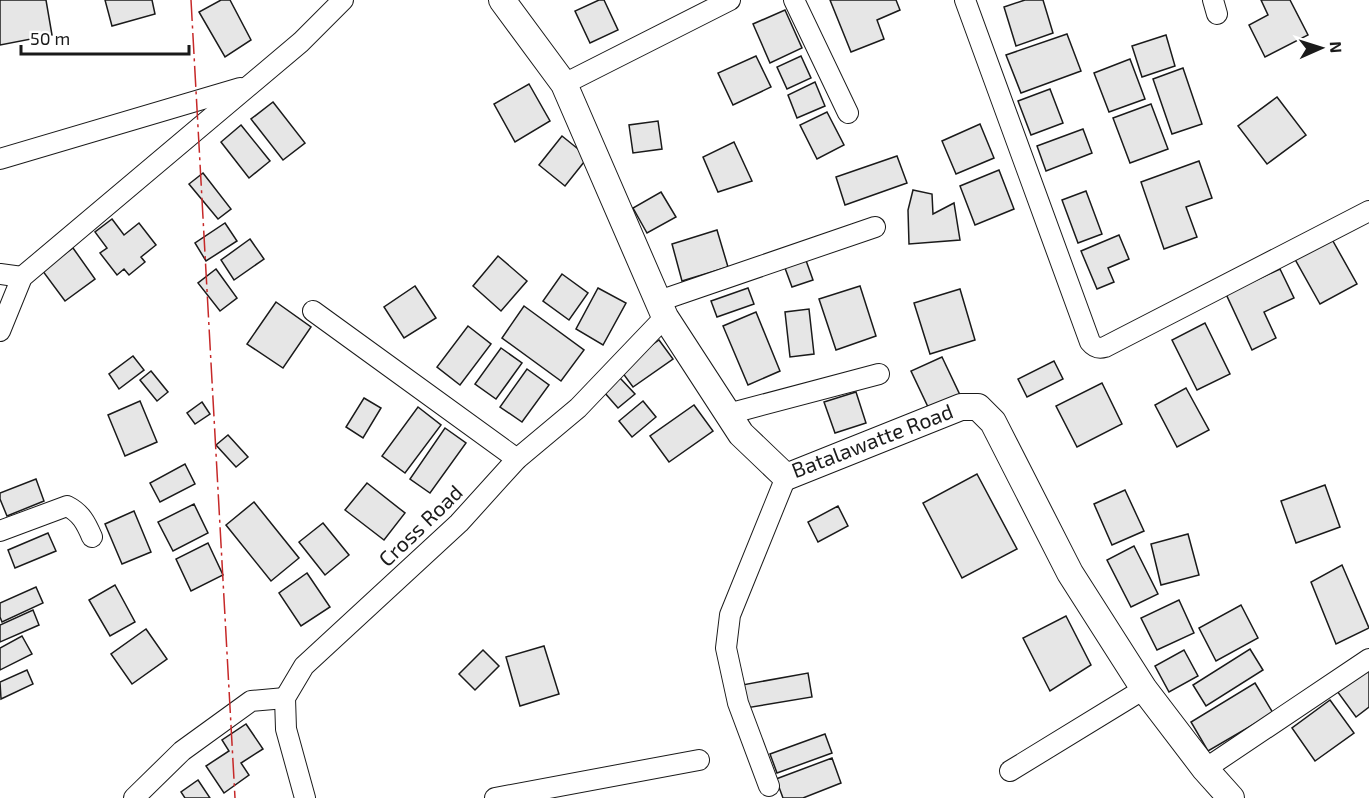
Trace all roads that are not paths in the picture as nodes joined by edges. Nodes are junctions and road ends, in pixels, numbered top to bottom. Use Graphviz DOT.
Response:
graph roads {
  1 [pos="343,0"];
  2 [pos="502,0"];
  3 [pos="730,0"];
  4 [pos="794,0"];
  5 [pos="965,0"];
  6 [pos="564,84"];
  7 [pos="248,86"];
  8 [pos="848,113"];
  9 [pos="0,159"];
  10 [pos="1369,211"];
  11 [pos="875,227"];
  12 [pos="0,274"];
  13 [pos="22,276"];
  14 [pos="662,309"];
  15 [pos="313,312"];
  16 [pos="0,331"];
  17 [pos="879,374"];
  18 [pos="728,414"];
  19 [pos="517,459"];
  20 [pos="786,477"];
  21 [pos="0,531"];
  22 [pos="92,537"];
  23 [pos="1369,659"];
  24 [pos="1144,689"];
  25 [pos="285,698"];
  26 [pos="699,760"];
  27 [pos="1205,769"];
  28 [pos="1010,771"];
  29 [pos="769,786"];
  30 [pos="134,798"];
  31 [pos="305,798"];
  32 [pos="495,798"];
  33 [pos="1231,798"];
  1 -- 7 [label="street"];
  2 -- 6 [label="street, Batalawatte Road"];
  3 -- 6 [label="street"];
  4 -- 8 [label="street"];
  5 -- 10 [label="street"];
  6 -- 14 [label="street, Batalawatte Road"];
  7 -- 9 [label="street"];
  7 -- 13 [label="street"];
  11 -- 14 [label="street"];
  12 -- 13 [label="street"];
  13 -- 16 [label="street"];
  14 -- 18 [label="street, Batalawatte Road"];
  14 -- 19 [label="street, Cross Road"];
  15 -- 19 [label="street"];
  17 -- 18 [label="street"];
  18 -- 20 [label="street, Batalawatte Road"];
  19 -- 25 [label="street, Cross Road"];
  20 -- 24 [label="street, Batalawatte Road"];
  20 -- 29 [label="street"];
  21 -- 22 [label="street"];
  23 -- 27 [label="street"];
  24 -- 27 [label="street, Batalawatte Road"];
  24 -- 28 [label="street"];
  25 -- 30 [label="street"];
  25 -- 31 [label="street"];
  26 -- 32 [label="street"];
  27 -- 33 [label="street, Batalawatte Road"];
}
